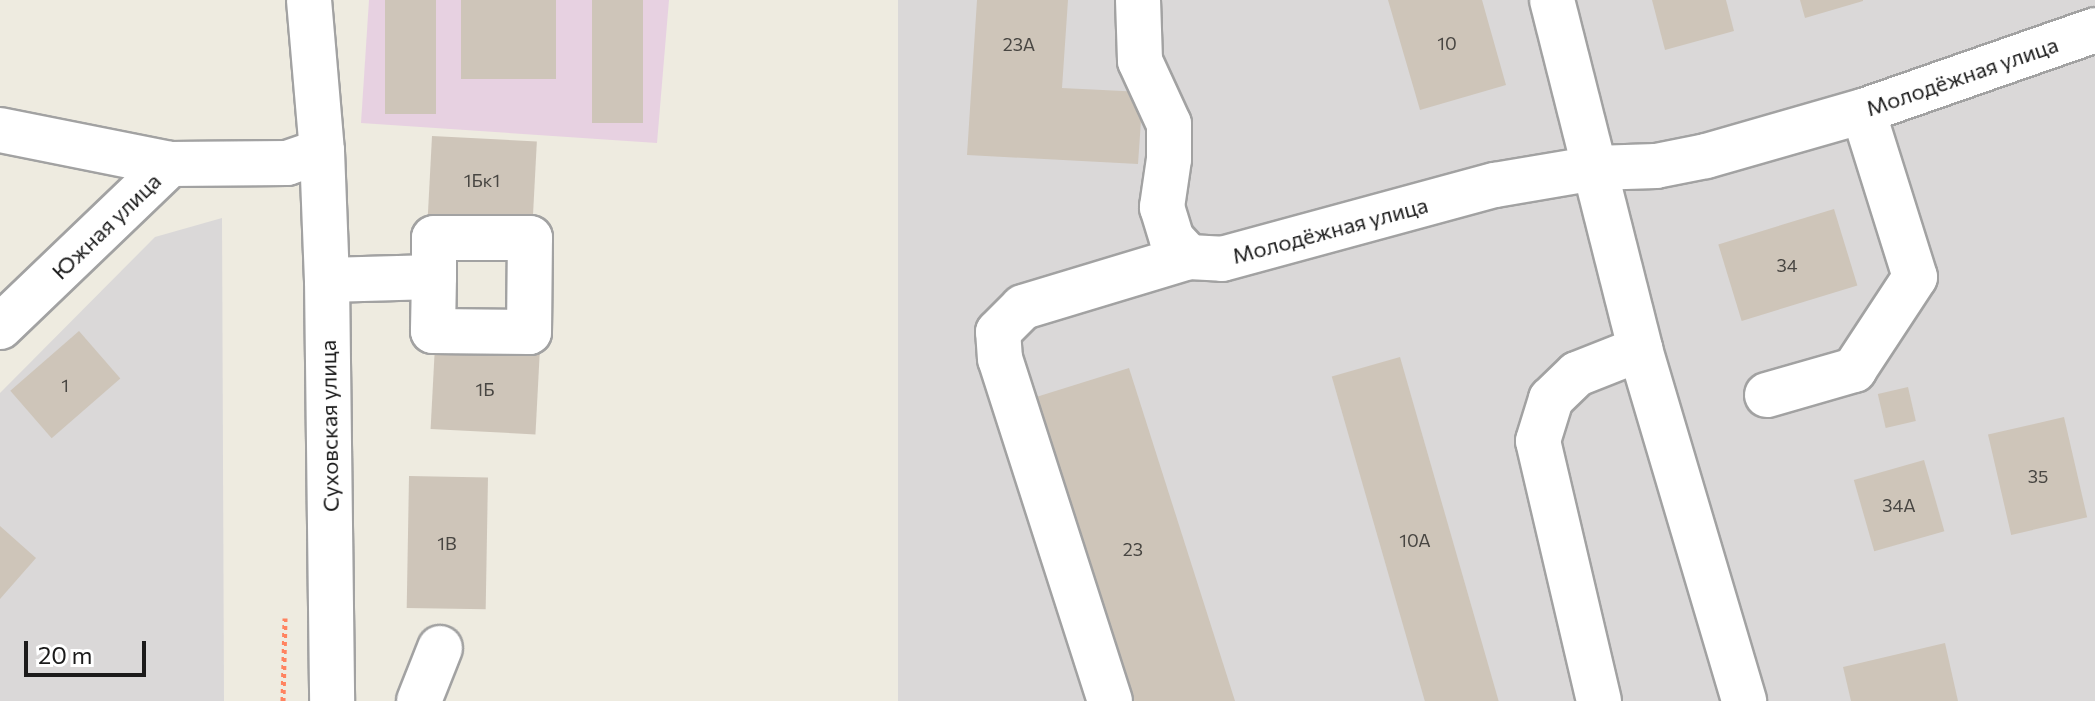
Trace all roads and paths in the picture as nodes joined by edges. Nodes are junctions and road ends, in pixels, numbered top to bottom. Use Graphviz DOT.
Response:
graph roads {
  1 [pos="309,0"];
  2 [pos="1138,0"];
  3 [pos="1552,0"];
  4 [pos="2095,30"];
  5 [pos="1863,111"];
  6 [pos="0,130"];
  7 [pos="322,151"];
  8 [pos="170,164"];
  9 [pos="1595,168"];
  10 [pos="1189,257"];
  11 [pos="434,277"];
  12 [pos="327,280"];
  13 [pos="0,327"];
  14 [pos="1640,349"];
  15 [pos="1767,395"];
  16 [pos="440,648"];
  17 [pos="332,701"];
  18 [pos="419,701"];
  19 [pos="1110,701"];
  20 [pos="1599,701"];
  21 [pos="1744,701"];
  1 -- 7 [label="street, Суховская улица"];
  2 -- 10 [label="street"];
  3 -- 9 [label="street"];
  4 -- 5 [label="street, Молодёжная улица"];
  5 -- 9 [label="street, Молодёжная улица"];
  5 -- 15 [label="street"];
  6 -- 8 [label="street"];
  7 -- 8 [label="street, Южная улица"];
  7 -- 12 [label="street, Суховская улица"];
  8 -- 13 [label="street, Южная улица"];
  9 -- 10 [label="street, Молодёжная улица"];
  9 -- 14 [label="street"];
  10 -- 19 [label="street, Молодёжная улица"];
  11 -- 12 [label="street"];
  12 -- 17 [label="street, Суховская улица"];
  14 -- 20 [label="street"];
  14 -- 21 [label="street"];
  16 -- 18 [label="street"];
}
